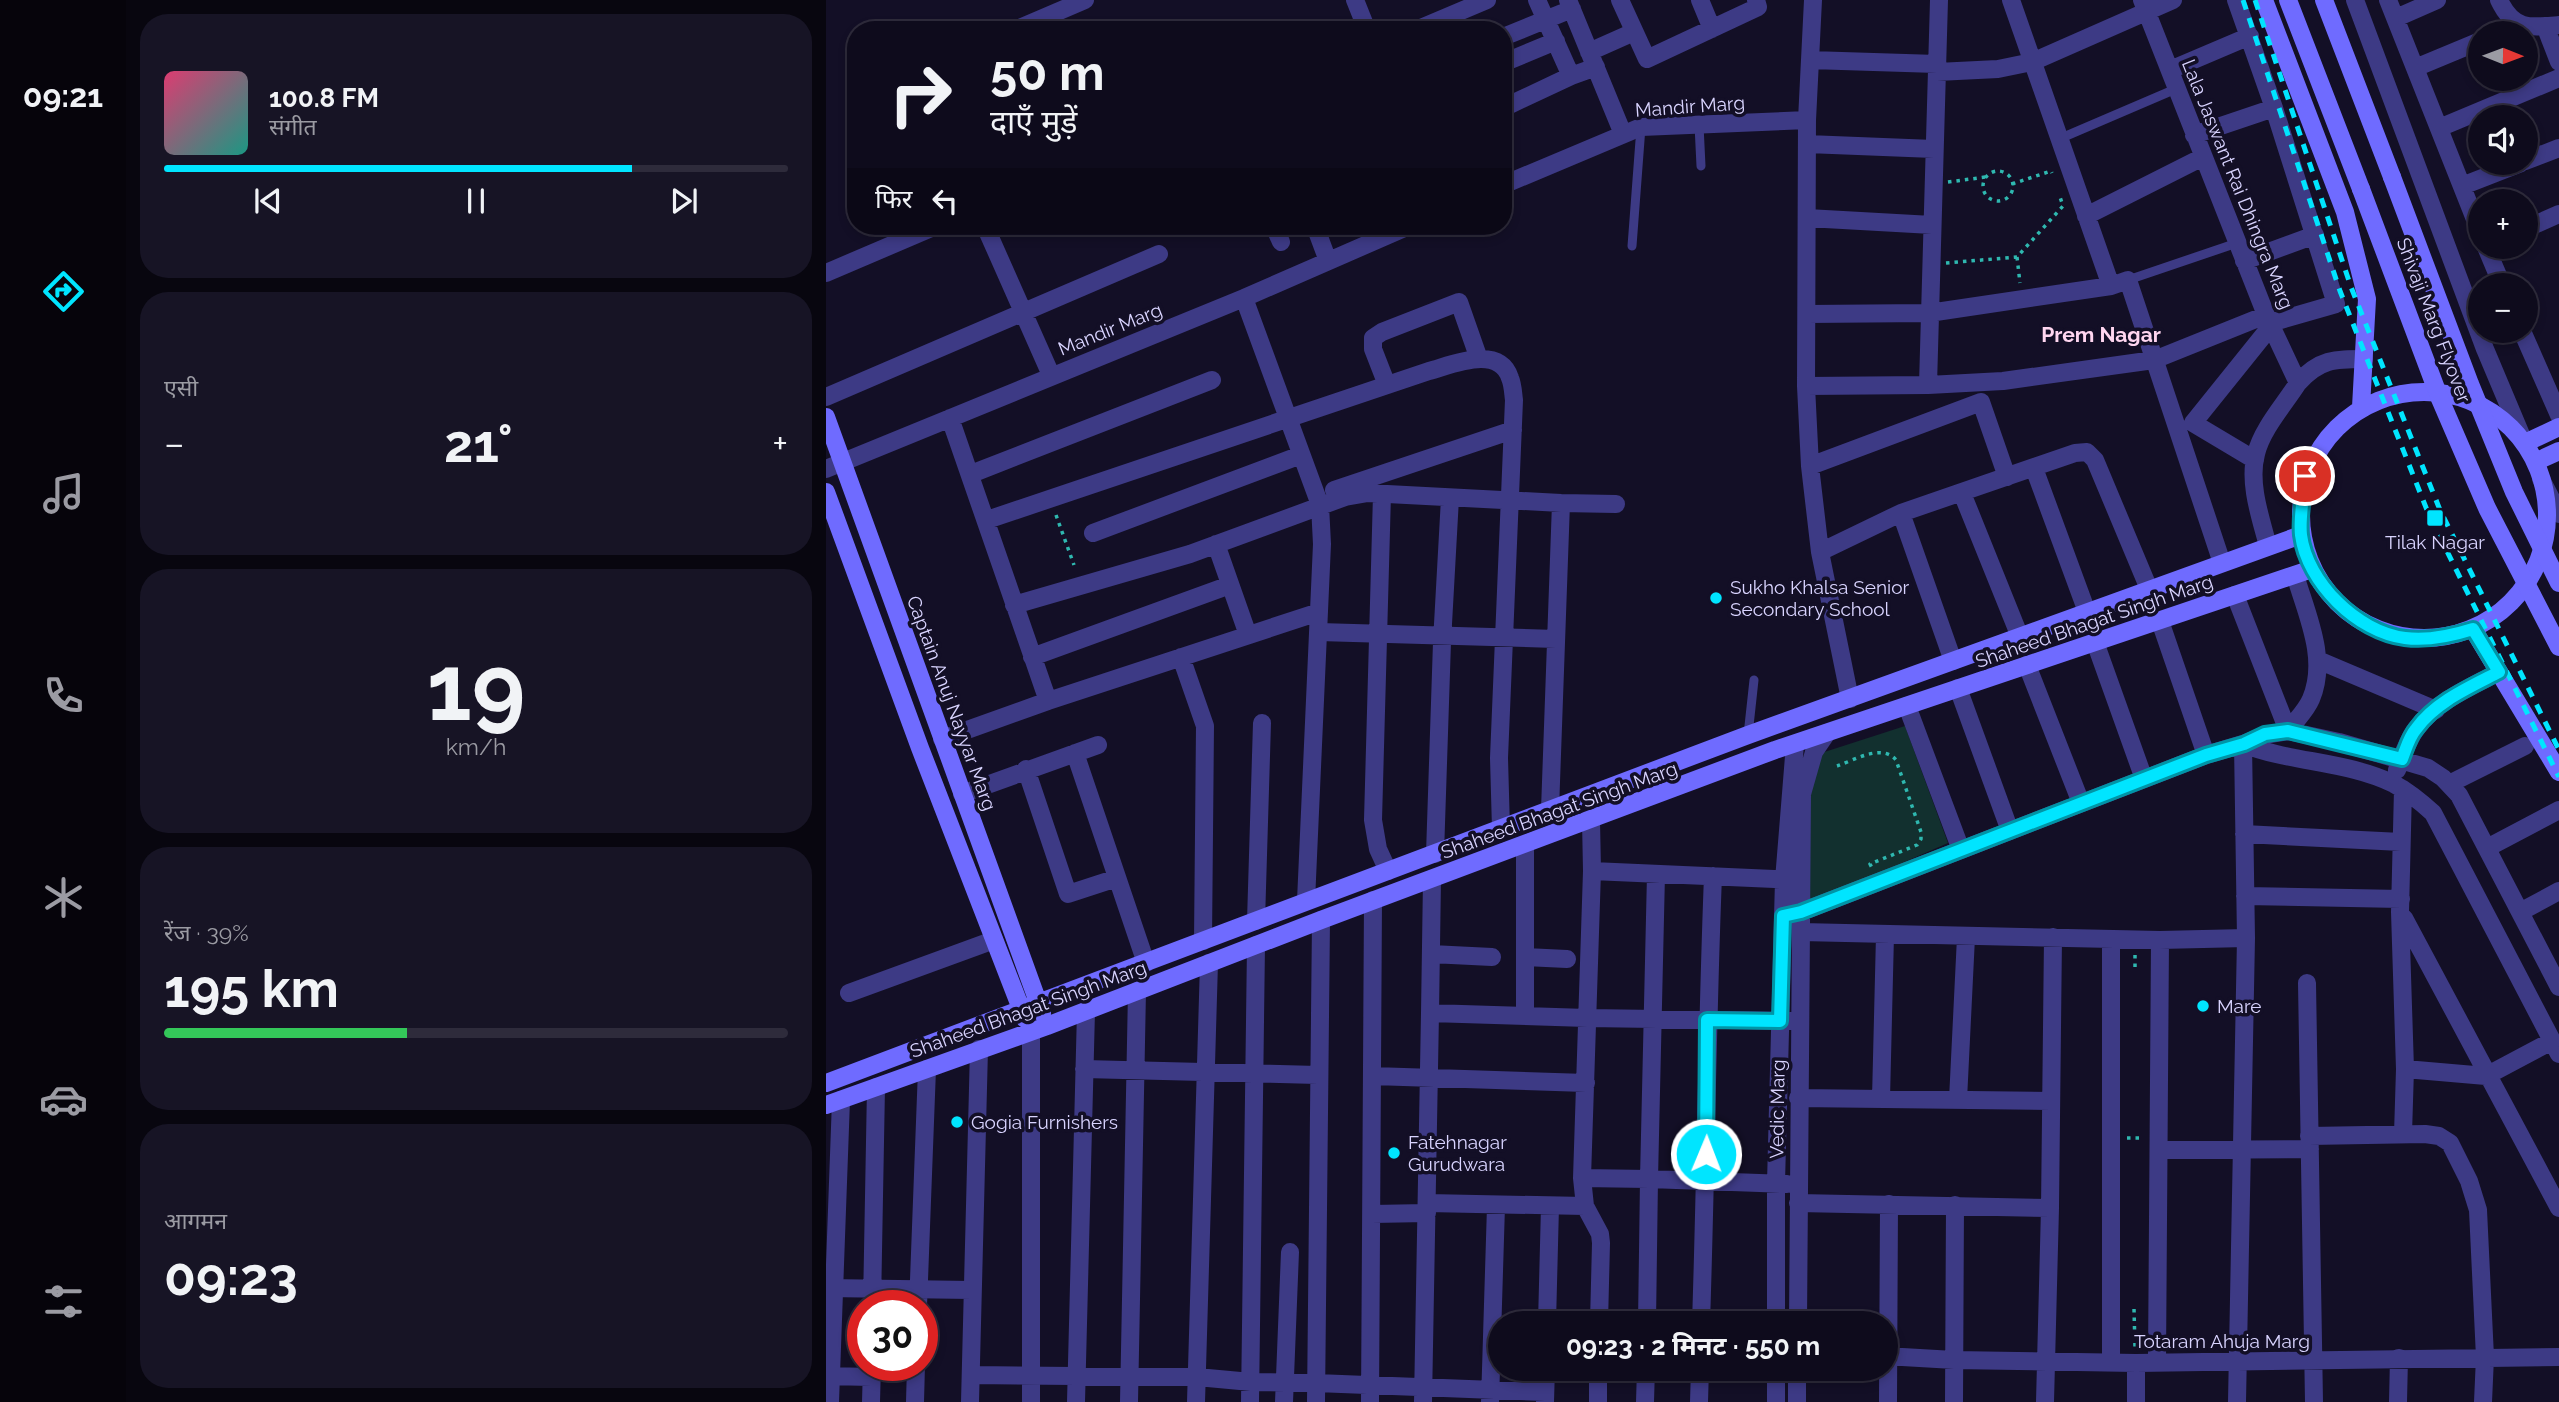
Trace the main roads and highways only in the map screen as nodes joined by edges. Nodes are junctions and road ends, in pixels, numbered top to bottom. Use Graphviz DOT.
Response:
graph roads {
  1 [pos="2264,0"];
  2 [pos="2288,0"];
  3 [pos="2325,0"];
  4 [pos="2361,407"];
  5 [pos="826,417"];
  6 [pos="2559,427"];
  7 [pos="2523,440"];
  8 [pos="2559,451"];
  9 [pos="834,466"];
  10 [pos="2538,471"];
  11 [pos="827,497"];
  12 [pos="2301,535"];
  13 [pos="2303,572"];
  14 [pos="2559,583"];
  15 [pos="2473,629"];
  16 [pos="2559,647"];
  17 [pos="2559,772"];
  18 [pos="1039,1003"];
  19 [pos="1021,1010"];
  20 [pos="1039,1029"];
  21 [pos="826,1083"];
  22 [pos="834,1103"];
  1 -- 4 [label="main road"];
  2 -- 16 [label="main road, Shivaji Marg Flyover, bridge"];
  3 -- 14 [label="main road, Shivaji Marg Flyover, bridge"];
  4 -- 7 [label="main road"];
  4 -- 12 [label="main road"];
  5 -- 9 [label="main road, Captain Anuj Nayyar Marg"];
  6 -- 7 [label="main road"];
  7 -- 10 [label="main road"];
  8 -- 10 [label="main road"];
  9 -- 18 [label="main road, Captain Anuj Nayyar Marg"];
  10 -- 15 [label="main road"];
  11 -- 19 [label="main road"];
  12 -- 13 [label="main road"];
  12 -- 18 [label="main road, Shaheed Bhagat Singh Marg"];
  13 -- 15 [label="main road"];
  13 -- 20 [label="main road, Shaheed Bhagat Singh Marg"];
  15 -- 17 [label="main road"];
  18 -- 19 [label="main road, Shaheed Bhagat Singh Marg"];
  18 -- 20 [label="main road, Captain Anuj Nayyar Marg"];
  19 -- 20 [label="main road"];
  19 -- 21 [label="main road, Shaheed Bhagat Singh Marg"];
  20 -- 22 [label="main road, Shaheed Bhagat Singh Marg"];
}
